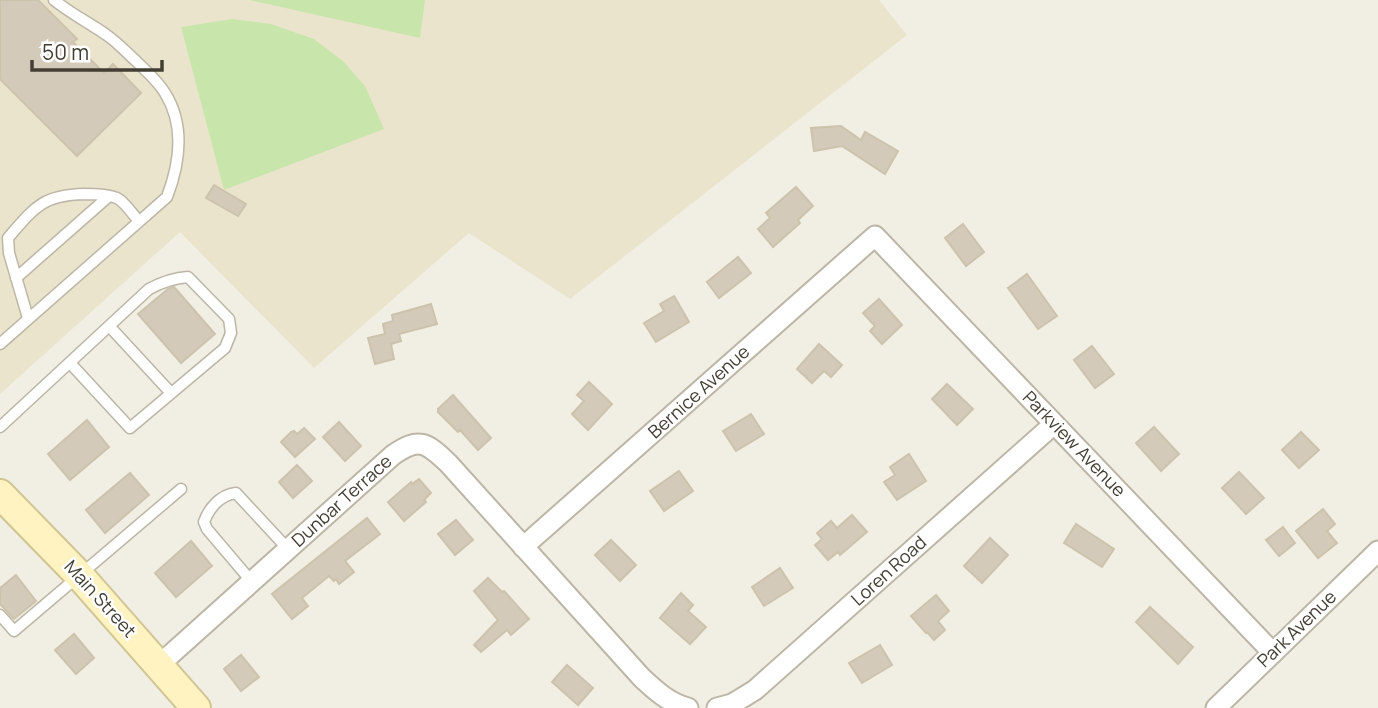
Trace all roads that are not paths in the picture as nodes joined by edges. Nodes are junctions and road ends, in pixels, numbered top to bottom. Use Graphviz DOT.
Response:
graph roads {
  1 [pos="54,0"];
  2 [pos="108,197"];
  3 [pos="139,222"];
  4 [pos="875,236"];
  5 [pos="16,278"];
  6 [pos="28,318"];
  7 [pos="110,327"];
  8 [pos="2,338"];
  9 [pos="71,363"];
  10 [pos="171,393"];
  11 [pos="1054,424"];
  12 [pos="0,427"];
  13 [pos="181,489"];
  14 [pos="0,494"];
  15 [pos="523,547"];
  16 [pos="288,549"];
  17 [pos="1378,551"];
  18 [pos="79,575"];
  19 [pos="252,582"];
  20 [pos="0,615"];
  21 [pos="1273,653"];
  22 [pos="159,665"];
  23 [pos="196,708"];
  24 [pos="688,708"];
  25 [pos="717,708"];
  26 [pos="1216,708"];
  1 -- 3 [label="lane"];
  2 -- 3 [label="lane"];
  2 -- 5 [label="lane"];
  2 -- 5 [label="lane"];
  3 -- 6 [label="lane"];
  4 -- 11 [label="street, Parkview Avenue"];
  4 -- 15 [label="street, Bernice Avenue"];
  5 -- 6 [label="lane"];
  6 -- 8 [label="lane"];
  7 -- 9 [label="lane"];
  7 -- 10 [label="lane"];
  7 -- 10 [label="lane"];
  9 -- 10 [label="lane"];
  9 -- 12 [label="lane"];
  11 -- 21 [label="street, Parkview Avenue"];
  11 -- 25 [label="street, Loren Road"];
  13 -- 18 [label="lane"];
  14 -- 18 [label="main road, Main Street"];
  15 -- 16 [label="street, Dunbar Terrace"];
  15 -- 24 [label="street"];
  16 -- 19 [label="street, Dunbar Terrace"];
  16 -- 19 [label="lane"];
  17 -- 21 [label="street, Park Avenue"];
  18 -- 20 [label="lane"];
  18 -- 22 [label="main road, Main Street"];
  19 -- 22 [label="street, Dunbar Terrace"];
  21 -- 26 [label="street, Park Avenue"];
  22 -- 23 [label="main road, Main Street"];
}
